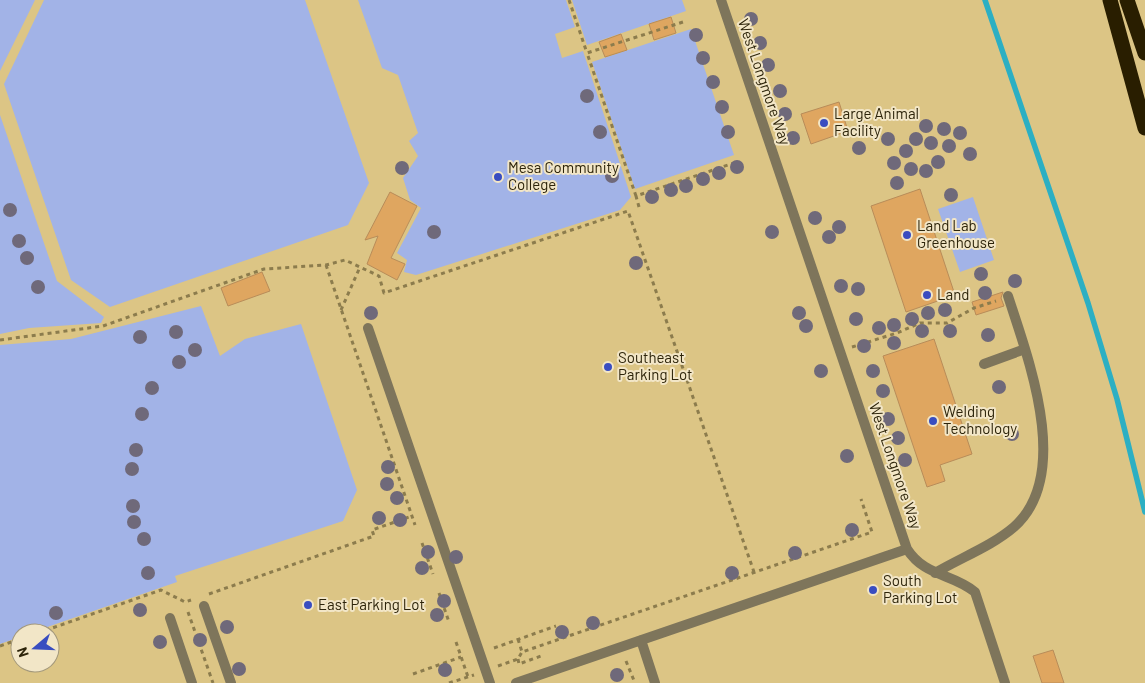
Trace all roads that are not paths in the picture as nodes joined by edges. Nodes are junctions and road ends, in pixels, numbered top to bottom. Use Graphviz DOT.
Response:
graph roads {
  1 [pos="721,0"];
  2 [pos="1110,0"];
  3 [pos="1127,0"];
  4 [pos="1145,53"];
  5 [pos="1145,128"];
  6 [pos="1008,296"];
  7 [pos="368,328"];
  8 [pos="1025,350"];
  9 [pos="984,364"];
  10 [pos="907,549"];
  11 [pos="935,573"];
  12 [pos="204,601"];
  13 [pos="170,618"];
  14 [pos="641,640"];
  15 [pos="192,683"];
  16 [pos="231,683"];
  17 [pos="490,683"];
  18 [pos="516,683"];
  19 [pos="656,683"];
  20 [pos="1005,683"];
  1 -- 10 [label="lane, West Longmore Way"];
  2 -- 5 [label="highway"];
  3 -- 4 [label="highway"];
  6 -- 8 [label="lane"];
  7 -- 17 [label="lane"];
  8 -- 9 [label="lane"];
  8 -- 11 [label="lane"];
  10 -- 11 [label="lane"];
  10 -- 14 [label="lane, West Longmore Way"];
  11 -- 20 [label="lane"];
  12 -- 16 [label="lane"];
  13 -- 15 [label="lane"];
  14 -- 18 [label="lane, West Longmore Way"];
  14 -- 19 [label="lane"];
}
